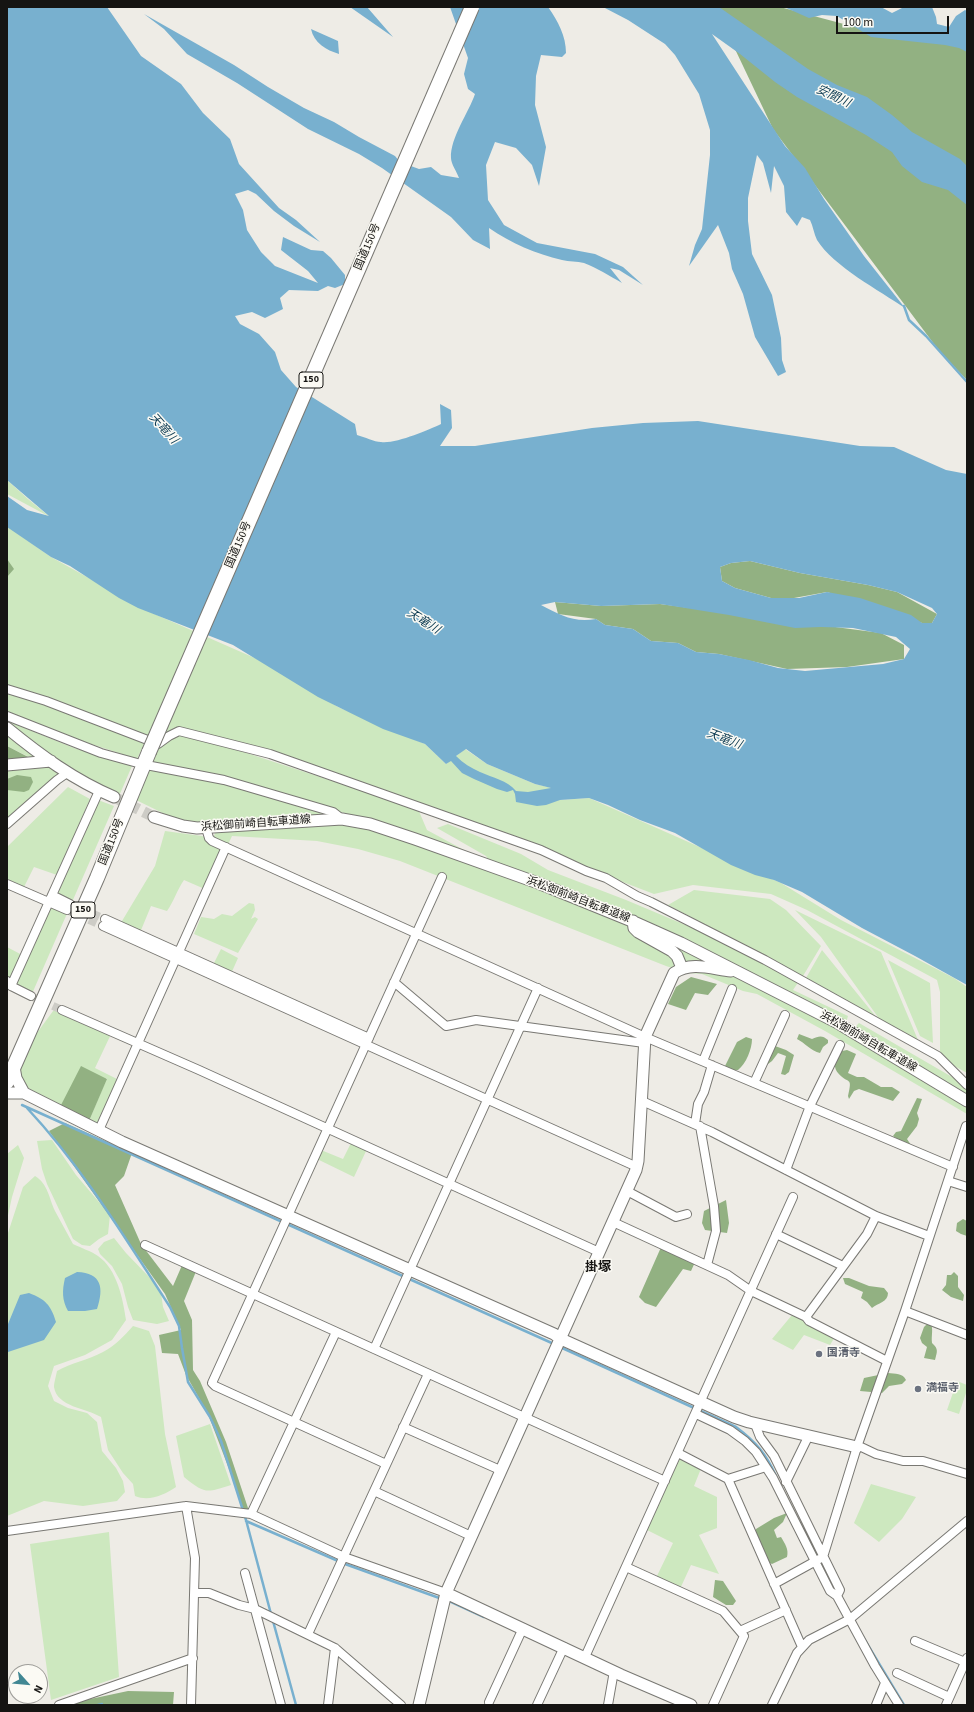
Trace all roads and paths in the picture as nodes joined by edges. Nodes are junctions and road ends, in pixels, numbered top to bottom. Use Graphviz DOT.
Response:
graph roads {
  1 [pos="472,7"];
  2 [pos="7,689"];
  3 [pos="7,716"];
  4 [pos="7,728"];
  5 [pos="146,758"];
  6 [pos="50,761"];
  7 [pos="7,765"];
  8 [pos="67,773"];
  9 [pos="99,791"];
  10 [pos="114,797"];
  11 [pos="154,817"];
  12 [pos="342,819"];
  13 [pos="7,824"];
  14 [pos="206,828"];
  15 [pos="226,847"];
  16 [pos="442,877"];
  17 [pos="7,884"];
  18 [pos="50,898"];
  19 [pos="68,907"];
  20 [pos="633,921"];
  21 [pos="104,922"];
  22 [pos="416,933"];
  23 [pos="178,956"];
  24 [pos="682,968"];
  25 [pos="740,972"];
  26 [pos="394,982"];
  27 [pos="9,984"];
  28 [pos="538,988"];
  29 [pos="732,989"];
  30 [pos="31,996"];
  31 [pos="62,1010"];
  32 [pos="785,1015"];
  33 [pos="521,1026"];
  34 [pos="645,1040"];
  35 [pos="368,1041"];
  36 [pos="138,1043"];
  37 [pos="840,1045"];
  38 [pos="703,1061"];
  39 [pos="712,1065"];
  40 [pos="14,1067"];
  41 [pos="7,1082"];
  42 [pos="754,1083"];
  43 [pos="967,1085"];
  44 [pos="7,1093"];
  45 [pos="24,1093"];
  46 [pos="487,1099"];
  47 [pos="642,1101"];
  48 [pos="967,1101"];
  49 [pos="810,1106"];
  50 [pos="698,1125"];
  51 [pos="966,1126"];
  52 [pos="328,1129"];
  53 [pos="99,1130"];
  54 [pos="637,1167"];
  55 [pos="953,1167"];
  56 [pos="786,1170"];
  57 [pos="948,1181"];
  58 [pos="448,1184"];
  59 [pos="967,1187"];
  60 [pos="627,1191"];
  61 [pos="794,1196"];
  62 [pos="687,1214"];
  63 [pos="290,1216"];
  64 [pos="876,1216"];
  65 [pos="613,1222"];
  66 [pos="776,1234"];
  67 [pos="929,1236"];
  68 [pos="145,1246"];
  69 [pos="599,1252"];
  70 [pos="707,1265"];
  71 [pos="843,1266"];
  72 [pos="409,1270"];
  73 [pos="751,1291"];
  74 [pos="253,1295"];
  75 [pos="905,1311"];
  76 [pos="806,1317"];
  77 [pos="336,1332"];
  78 [pos="967,1335"];
  79 [pos="561,1338"];
  80 [pos="374,1349"];
  81 [pos="887,1361"];
  82 [pos="428,1374"];
  83 [pos="701,1402"];
  84 [pos="696,1414"];
  85 [pos="524,1417"];
  86 [pos="294,1422"];
  87 [pos="755,1424"];
  88 [pos="403,1427"];
  89 [pos="809,1435"];
  90 [pos="857,1446"];
  91 [pos="678,1453"];
  92 [pos="386,1464"];
  93 [pos="766,1467"];
  94 [pos="500,1470"];
  95 [pos="967,1474"];
  96 [pos="728,1479"];
  97 [pos="665,1480"];
  98 [pos="786,1482"];
  99 [pos="374,1491"];
  100 [pos="186,1506"];
  101 [pos="251,1514"];
  102 [pos="967,1521"];
  103 [pos="7,1530"];
  104 [pos="471,1536"];
  105 [pos="344,1557"];
  106 [pos="823,1557"];
  107 [pos="814,1562"];
  108 [pos="626,1567"];
  109 [pos="245,1573"];
  110 [pos="774,1584"];
  111 [pos="195,1593"];
  112 [pos="446,1593"];
  113 [pos="837,1596"];
  114 [pos="255,1609"];
  115 [pos="786,1610"];
  116 [pos="850,1619"];
  117 [pos="522,1628"];
  118 [pos="740,1631"];
  119 [pos="308,1634"];
  120 [pos="915,1641"];
  121 [pos="564,1647"];
  122 [pos="802,1647"];
  123 [pos="335,1648"];
  124 [pos="585,1657"];
  125 [pos="193,1658"];
  126 [pos="966,1660"];
  127 [pos="614,1671"];
  128 [pos="897,1673"];
  129 [pos="885,1683"];
  130 [pos="950,1697"];
  131 [pos="489,1702"];
  132 [pos="59,1705"];
  133 [pos="192,1705"];
  134 [pos="281,1705"];
  135 [pos="328,1705"];
  136 [pos="401,1705"];
  137 [pos="420,1705"];
  138 [pos="537,1705"];
  139 [pos="608,1705"];
  140 [pos="691,1705"];
  141 [pos="713,1705"];
  142 [pos="772,1705"];
  143 [pos="876,1705"];
  144 [pos="899,1705"];
  145 [pos="946,1705"];
  1 -- 5 [label="highway, 国道150号 / 150, bridge"];
  2 -- 43 [label="street"];
  3 -- 5 [label="street"];
  4 -- 6 [label="street"];
  5 -- 12 [label="street"];
  5 -- 40 [label="highway, 国道150号 / 150"];
  6 -- 7 [label="street"];
  6 -- 8 [label="street"];
  8 -- 9 [label="street"];
  8 -- 13 [label="street"];
  9 -- 10 [label="street"];
  9 -- 18 [label="street"];
  11 -- 14 [label="street, 浜松御前崎自転車道線"];
  12 -- 14 [label="street, 浜松御前崎自転車道線"];
  12 -- 20 [label="street, 浜松御前崎自転車道線"];
  14 -- 15 [label="street"];
  15 -- 22 [label="street"];
  15 -- 23 [label="street"];
  16 -- 22 [label="street"];
  17 -- 18 [label="street"];
  18 -- 19 [label="street"];
  18 -- 27 [label="street"];
  20 -- 24 [label="street"];
  20 -- 25 [label="street, 浜松御前崎自転車道線"];
  21 -- 23 [label="street"];
  22 -- 26 [label="street"];
  22 -- 28 [label="street"];
  23 -- 35 [label="street"];
  23 -- 36 [label="street"];
  24 -- 25 [label="street"];
  24 -- 34 [label="street"];
  25 -- 48 [label="street, 浜松御前崎自転車道線"];
  26 -- 33 [label="street"];
  26 -- 35 [label="street"];
  27 -- 30 [label="street"];
  28 -- 33 [label="street"];
  28 -- 34 [label="street"];
  29 -- 38 [label="street"];
  31 -- 36 [label="street"];
  32 -- 42 [label="street"];
  33 -- 34 [label="street"];
  33 -- 46 [label="street"];
  34 -- 38 [label="street"];
  34 -- 47 [label="street"];
  35 -- 46 [label="street"];
  35 -- 52 [label="street"];
  36 -- 52 [label="street"];
  36 -- 53 [label="street"];
  37 -- 49 [label="street"];
  38 -- 39 [label="street"];
  39 -- 42 [label="street"];
  39 -- 50 [label="street"];
  40 -- 41 [label="highway, 国道150号 / 150"];
  40 -- 45 [label="street"];
  42 -- 49 [label="street"];
  44 -- 45 [label="street"];
  45 -- 53 [label="street"];
  46 -- 54 [label="street"];
  46 -- 58 [label="street"];
  47 -- 50 [label="street"];
  47 -- 54 [label="street"];
  49 -- 55 [label="street"];
  49 -- 56 [label="street"];
  50 -- 56 [label="street"];
  50 -- 70 [label="street"];
  51 -- 55 [label="street"];
  52 -- 58 [label="street"];
  52 -- 63 [label="street"];
  53 -- 63 [label="street"];
  54 -- 60 [label="street"];
  55 -- 57 [label="street"];
  56 -- 64 [label="street"];
  57 -- 59 [label="street"];
  57 -- 67 [label="street"];
  58 -- 69 [label="street"];
  58 -- 72 [label="street"];
  60 -- 62 [label="street"];
  60 -- 65 [label="street"];
  61 -- 66 [label="street"];
  63 -- 72 [label="street"];
  63 -- 74 [label="street"];
  64 -- 67 [label="street"];
  64 -- 71 [label="street"];
  65 -- 69 [label="street"];
  65 -- 70 [label="street"];
  66 -- 71 [label="street"];
  66 -- 73 [label="street"];
  67 -- 75 [label="street"];
  68 -- 74 [label="street"];
  69 -- 79 [label="street"];
  70 -- 73 [label="street"];
  71 -- 76 [label="street"];
  72 -- 79 [label="street"];
  72 -- 80 [label="street"];
  73 -- 76 [label="street"];
  73 -- 83 [label="street"];
  74 -- 77 [label="street"];
  74 -- 86 [label="street"];
  75 -- 78 [label="street"];
  75 -- 81 [label="street"];
  76 -- 81 [label="street"];
  77 -- 80 [label="street"];
  77 -- 86 [label="street"];
  79 -- 83 [label="street"];
  79 -- 85 [label="street"];
  80 -- 82 [label="street"];
  81 -- 90 [label="street"];
  82 -- 85 [label="street"];
  82 -- 88 [label="street"];
  83 -- 84 [label="street"];
  83 -- 87 [label="street"];
  84 -- 91 [label="street"];
  84 -- 93 [label="street"];
  85 -- 94 [label="street"];
  85 -- 97 [label="street"];
  86 -- 92 [label="street"];
  86 -- 101 [label="street"];
  87 -- 89 [label="street"];
  87 -- 98 [label="street"];
  88 -- 92 [label="street"];
  88 -- 94 [label="street"];
  89 -- 90 [label="street"];
  89 -- 98 [label="street"];
  90 -- 95 [label="street"];
  90 -- 106 [label="street"];
  91 -- 96 [label="street"];
  91 -- 97 [label="street"];
  92 -- 99 [label="street"];
  93 -- 96 [label="street"];
  93 -- 107 [label="street"];
  94 -- 104 [label="street"];
  96 -- 110 [label="street"];
  97 -- 108 [label="street"];
  98 -- 106 [label="street"];
  99 -- 104 [label="street"];
  99 -- 105 [label="street"];
  100 -- 101 [label="street"];
  100 -- 103 [label="street"];
  100 -- 111 [label="street"];
  101 -- 105 [label="street"];
  102 -- 116 [label="street"];
  104 -- 112 [label="street"];
  105 -- 112 [label="street"];
  105 -- 119 [label="street"];
  106 -- 107 [label="street"];
  106 -- 113 [label="street"];
  107 -- 110 [label="street"];
  107 -- 113 [label="street"];
  108 -- 118 [label="street"];
  108 -- 124 [label="street"];
  109 -- 114 [label="street"];
  110 -- 115 [label="street"];
  111 -- 114 [label="street"];
  111 -- 125 [label="street"];
  112 -- 117 [label="street"];
  112 -- 137 [label="street"];
  113 -- 116 [label="street"];
  114 -- 119 [label="street"];
  114 -- 134 [label="street"];
  115 -- 118 [label="street"];
  115 -- 122 [label="street"];
  116 -- 122 [label="street"];
  116 -- 129 [label="street"];
  117 -- 121 [label="street"];
  117 -- 131 [label="street"];
  118 -- 141 [label="street"];
  119 -- 123 [label="street"];
  120 -- 126 [label="street"];
  121 -- 124 [label="street"];
  121 -- 138 [label="street"];
  122 -- 142 [label="street"];
  123 -- 135 [label="street"];
  123 -- 136 [label="street"];
  124 -- 127 [label="street"];
  125 -- 132 [label="street"];
  125 -- 133 [label="street"];
  126 -- 130 [label="street"];
  127 -- 139 [label="street"];
  127 -- 140 [label="street"];
  128 -- 130 [label="street"];
  129 -- 143 [label="street"];
  129 -- 144 [label="street"];
  130 -- 145 [label="street"];
}
